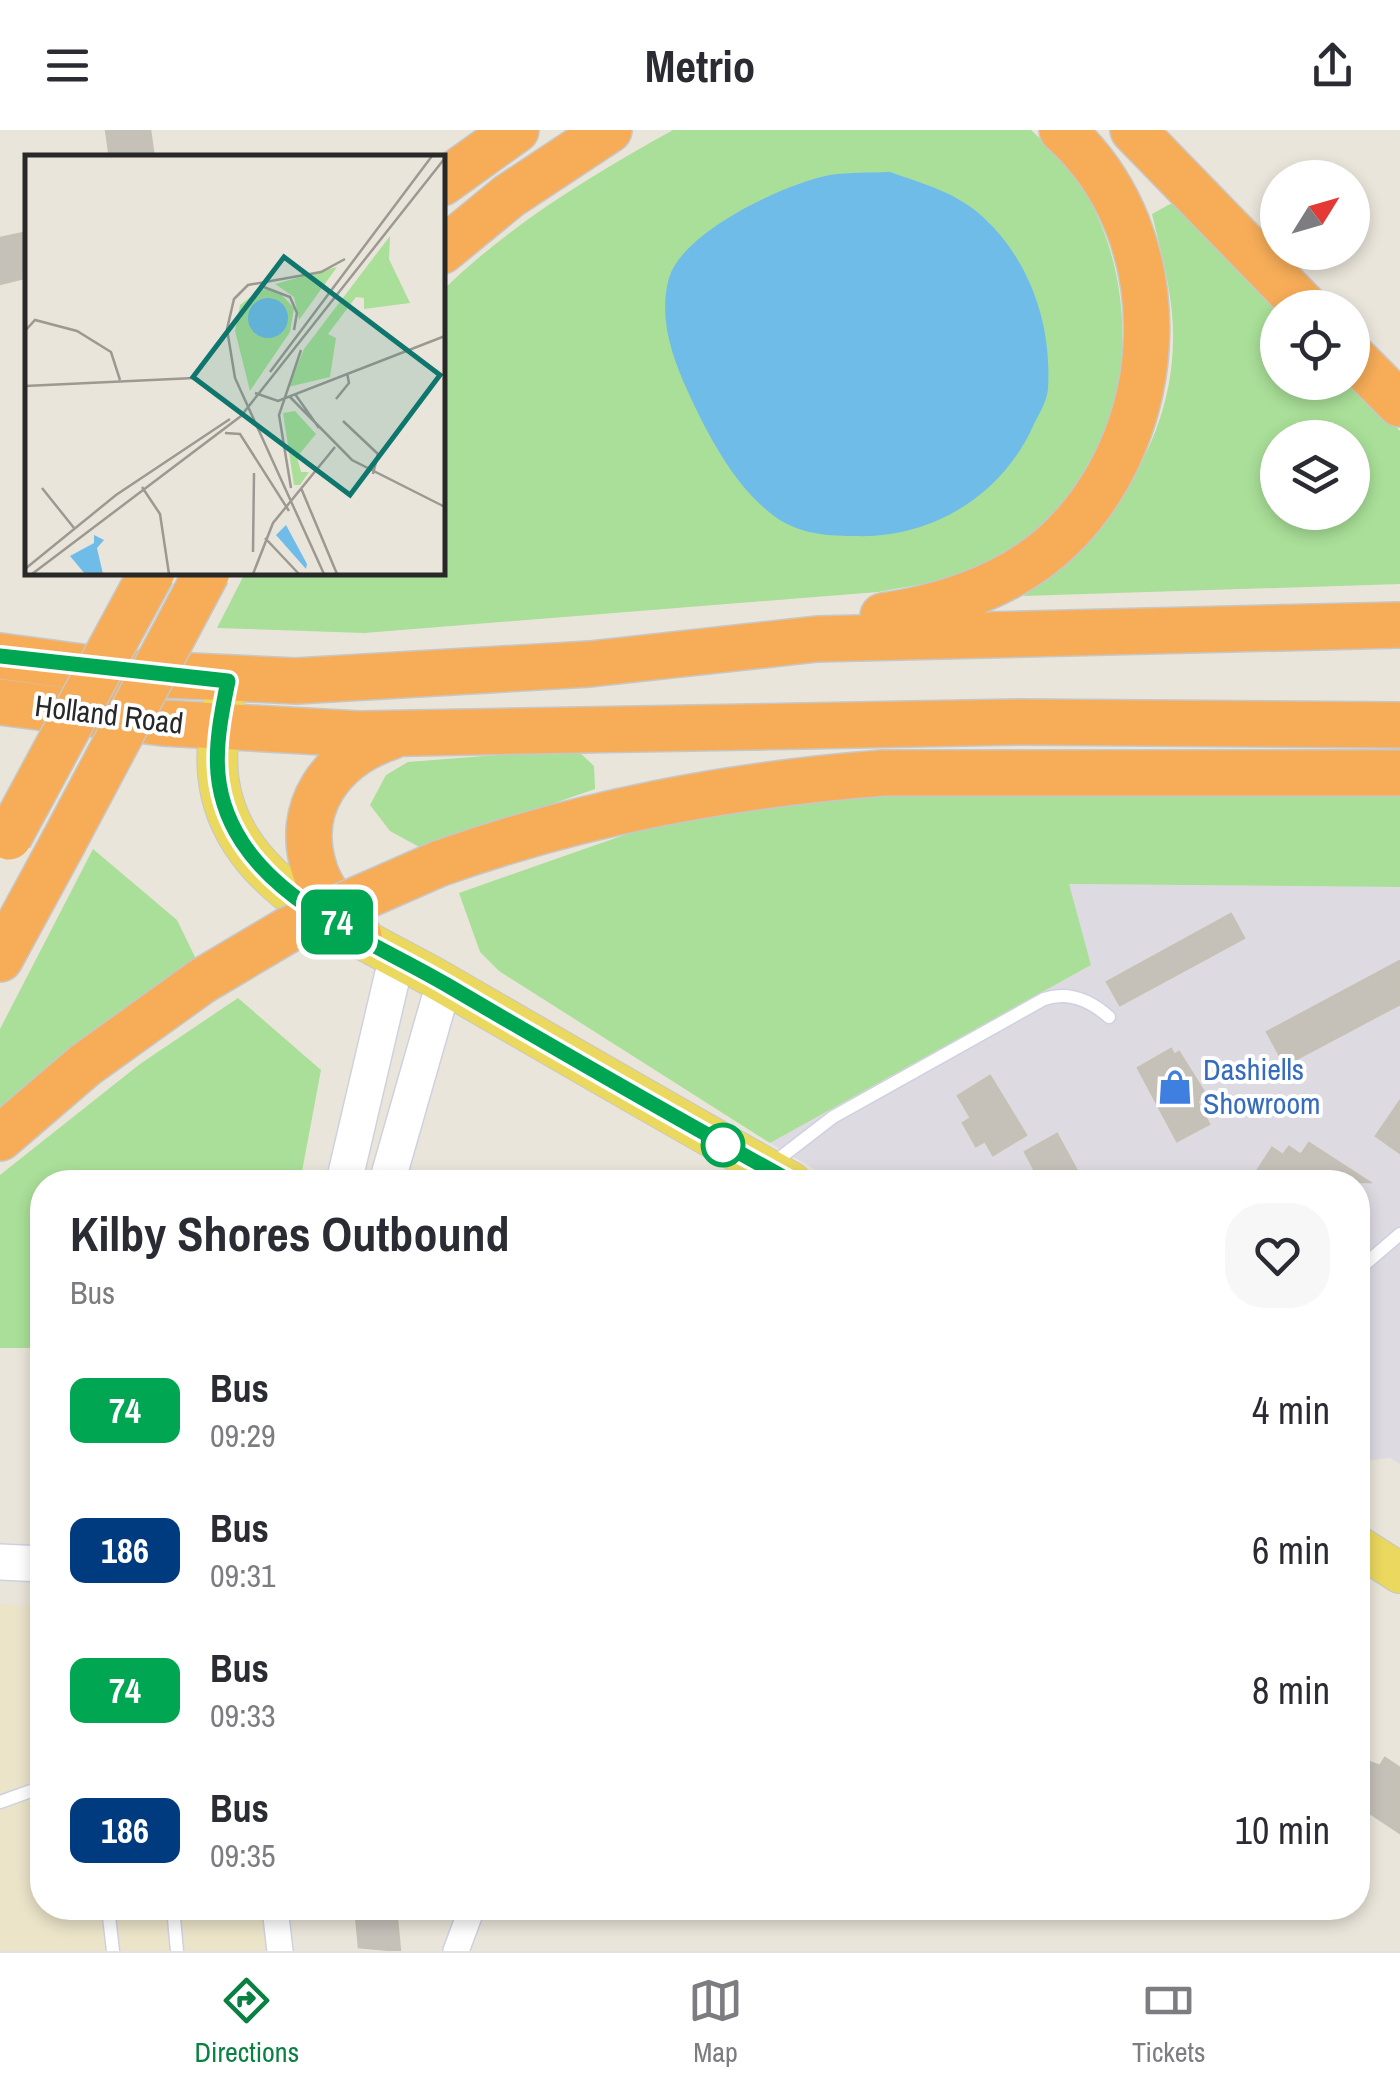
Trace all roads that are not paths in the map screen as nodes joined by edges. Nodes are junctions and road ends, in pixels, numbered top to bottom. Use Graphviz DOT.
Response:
graph roads {
  1 [pos="516,130"];
  2 [pos="609,130"];
  3 [pos="1062,130"];
  4 [pos="1133,130"];
  5 [pos="445,181"];
  6 [pos="445,249"];
  7 [pos="1289,290"];
  8 [pos="1370,374"];
  9 [pos="1400,404"];
  10 [pos="150,575"];
  11 [pos="205,575"];
  12 [pos="1400,624"];
  13 [pos="816,639"];
  14 [pos="0,656"];
  15 [pos="228,681"];
  16 [pos="0,702"];
  17 [pos="1400,724"];
  18 [pos="219,728"];
  19 [pos="399,734"];
  20 [pos="1400,773"];
  21 [pos="4,845"];
  22 [pos="378,946"];
  23 [pos="0,959"];
  24 [pos="444,983"];
  25 [pos="1109,1017"];
  26 [pos="0,1138"];
  27 [pos="346,1170"];
  28 [pos="391,1170"];
  29 [pos="769,1170"];
  30 [pos="784,1170"];
  31 [pos="1400,1234"];
  32 [pos="1370,1260"];
  33 [pos="1370,1554"];
  34 [pos="0,1562"];
  35 [pos="30,1563"];
  36 [pos="1400,1573"];
  37 [pos="30,1791"];
  38 [pos="0,1802"];
  39 [pos="109,1920"];
  40 [pos="174,1920"];
  41 [pos="276,1920"];
  42 [pos="468,1920"];
  43 [pos="113,1951"];
  44 [pos="177,1951"];
  45 [pos="280,1951"];
  46 [pos="456,1951"];
  1 -- 5 [label="highway"];
  2 -- 6 [label="highway"];
  3 -- 13 [label="highway"];
  4 -- 7 [label="highway"];
  8 -- 9 [label="highway"];
  10 -- 21 [label="highway, bridge"];
  11 -- 23 [label="highway, bridge"];
  12 -- 13 [label="highway"];
  13 -- 15 [label="highway"];
  14 -- 15 [label="highway, Holland Road"];
  15 -- 18 [label="main road, Holland Road"];
  16 -- 18 [label="highway, Holland Road"];
  17 -- 19 [label="highway"];
  18 -- 19 [label="highway"];
  18 -- 22 [label="main road, Holland Road"];
  19 -- 22 [label="highway"];
  20 -- 26 [label="highway, bridge"];
  22 -- 24 [label="main road, Holland Road"];
  22 -- 27 [label="street"];
  24 -- 28 [label="street"];
  24 -- 29 [label="main road, Holland Road"];
  25 -- 30 [label="lane"];
  31 -- 32 [label="lane"];
  33 -- 36 [label="main road"];
  34 -- 35 [label="street"];
  37 -- 38 [label="lane"];
  39 -- 43 [label="lane"];
  40 -- 44 [label="lane"];
  41 -- 45 [label="street"];
  42 -- 46 [label="street"];
}
